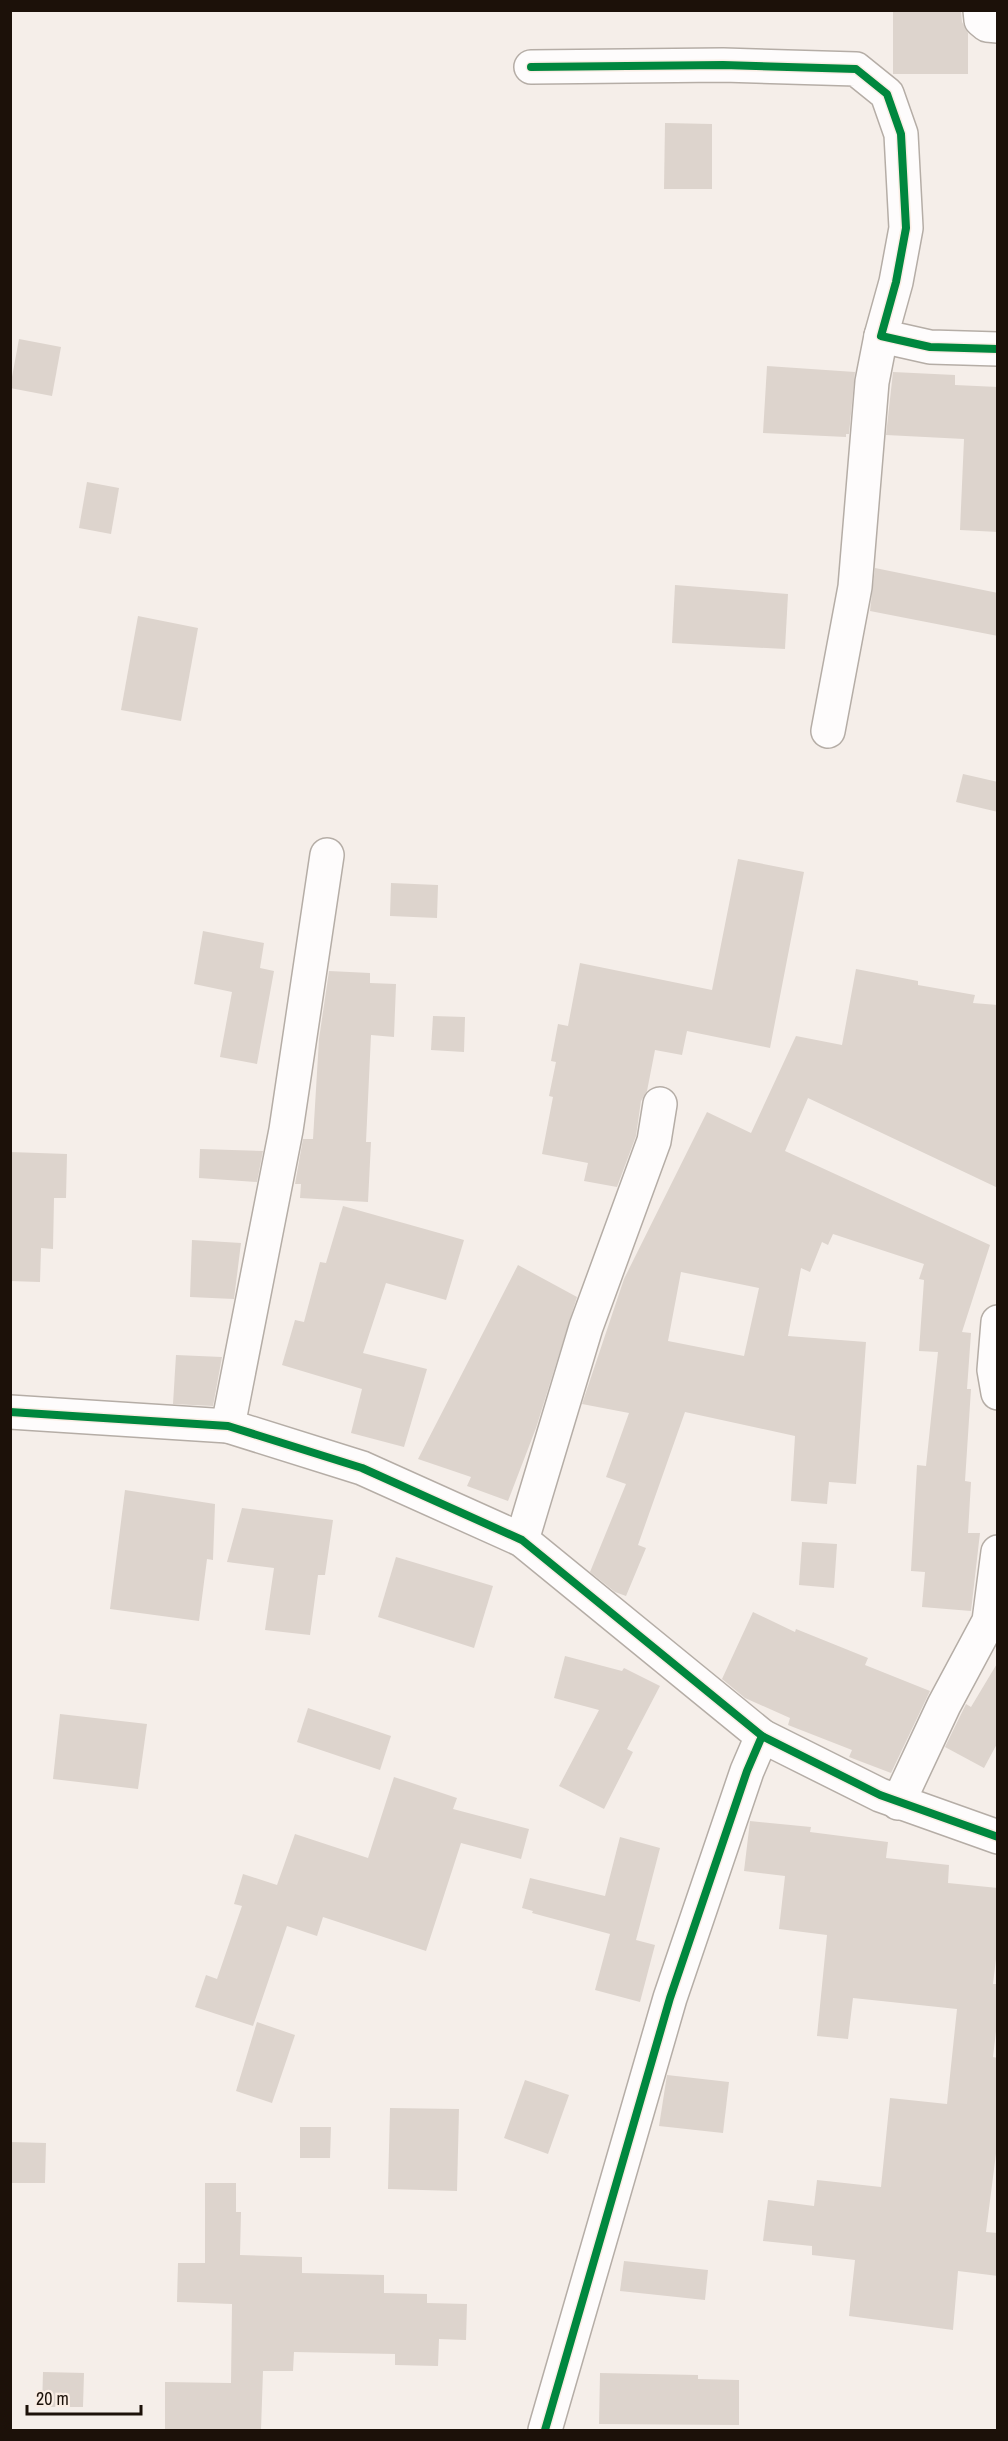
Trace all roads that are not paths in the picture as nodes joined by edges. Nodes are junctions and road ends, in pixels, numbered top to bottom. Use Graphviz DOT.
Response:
graph roads {
  1 [pos="980,10"];
  2 [pos="998,26"];
  3 [pos="531,67"];
  4 [pos="880,336"];
  5 [pos="998,349"];
  6 [pos="828,731"];
  7 [pos="327,855"];
  8 [pos="660,1104"];
  9 [pos="998,1322"];
  10 [pos="998,1393"];
  11 [pos="10,1412"];
  12 [pos="228,1426"];
  13 [pos="522,1540"];
  14 [pos="998,1552"];
  15 [pos="762,1736"];
  16 [pos="898,1803"];
  17 [pos="998,1837"];
  18 [pos="545,2430"];
  1 -- 2 [label="street"];
  3 -- 4 [label="street"];
  4 -- 5 [label="street"];
  4 -- 6 [label="street"];
  7 -- 12 [label="street"];
  8 -- 13 [label="street"];
  9 -- 10 [label="street"];
  11 -- 12 [label="street"];
  12 -- 13 [label="street"];
  13 -- 15 [label="street"];
  14 -- 16 [label="street"];
  15 -- 16 [label="street"];
  15 -- 18 [label="street"];
  16 -- 17 [label="street"];
}
